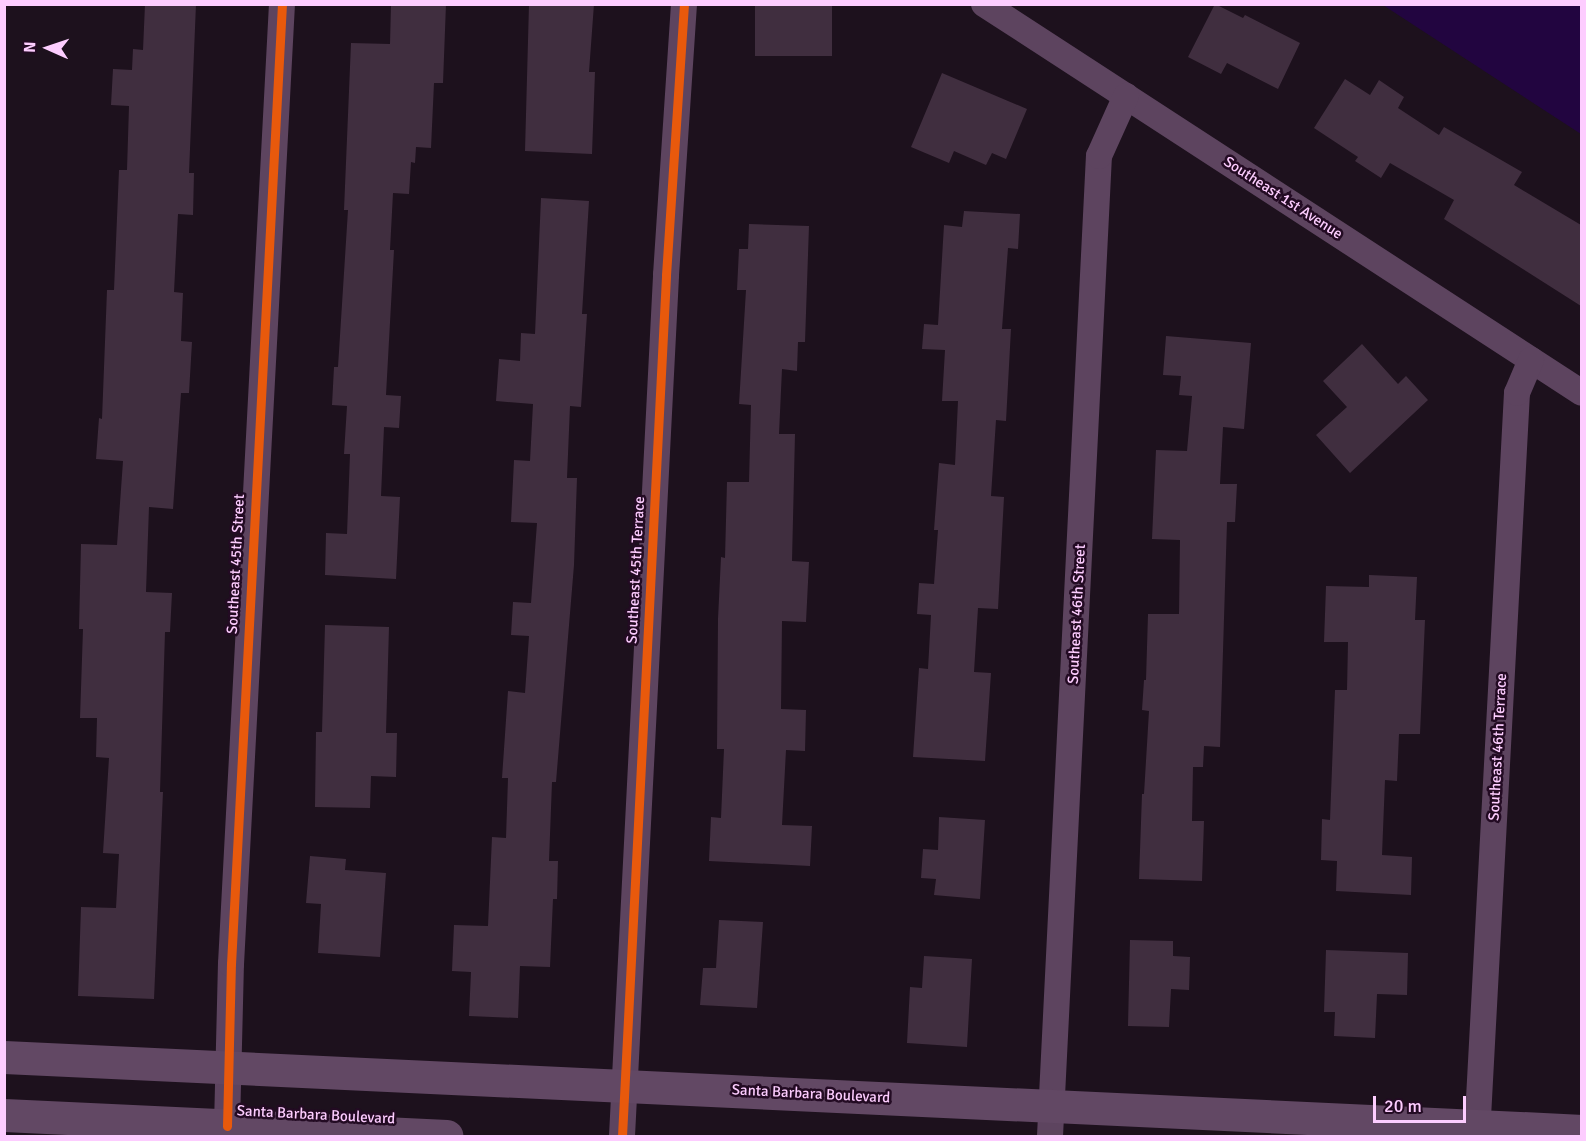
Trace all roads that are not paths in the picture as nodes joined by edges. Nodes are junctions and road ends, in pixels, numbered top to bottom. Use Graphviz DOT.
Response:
graph roads {
  1 [pos="282,4"];
  2 [pos="684,4"];
  3 [pos="984,4"];
  4 [pos="1126,96"];
  5 [pos="1531,360"];
  6 [pos="1581,393"];
  7 [pos="4,1057"];
  8 [pos="228,1068"];
  9 [pos="626,1085"];
  10 [pos="4,1115"];
  11 [pos="1051,1121"];
  12 [pos="227,1126"];
  13 [pos="1477,1131"];
  14 [pos="1581,1131"];
  15 [pos="447,1137"];
  16 [pos="622,1137"];
  1 -- 8 [label="street, Southeast 45th Street"];
  2 -- 9 [label="street, Southeast 45th Terrace"];
  3 -- 4 [label="street, Southeast 1st Avenue"];
  4 -- 5 [label="street, Southeast 1st Avenue"];
  4 -- 11 [label="street, Southeast 46th Street"];
  5 -- 6 [label="street, Southeast 1st Avenue"];
  5 -- 13 [label="street, Southeast 46th Terrace"];
  7 -- 8 [label="main road, Santa Barbara Boulevard"];
  8 -- 9 [label="main road, Santa Barbara Boulevard"];
  8 -- 12 [label="street, Southeast 45th Street"];
  9 -- 11 [label="main road, Santa Barbara Boulevard"];
  9 -- 16 [label="street, Southeast 45th Terrace"];
  10 -- 12 [label="main road, Santa Barbara Boulevard"];
  11 -- 13 [label="main road, Santa Barbara Boulevard"];
  12 -- 15 [label="main road, Santa Barbara Boulevard"];
  13 -- 14 [label="main road, Santa Barbara Boulevard"];
}
